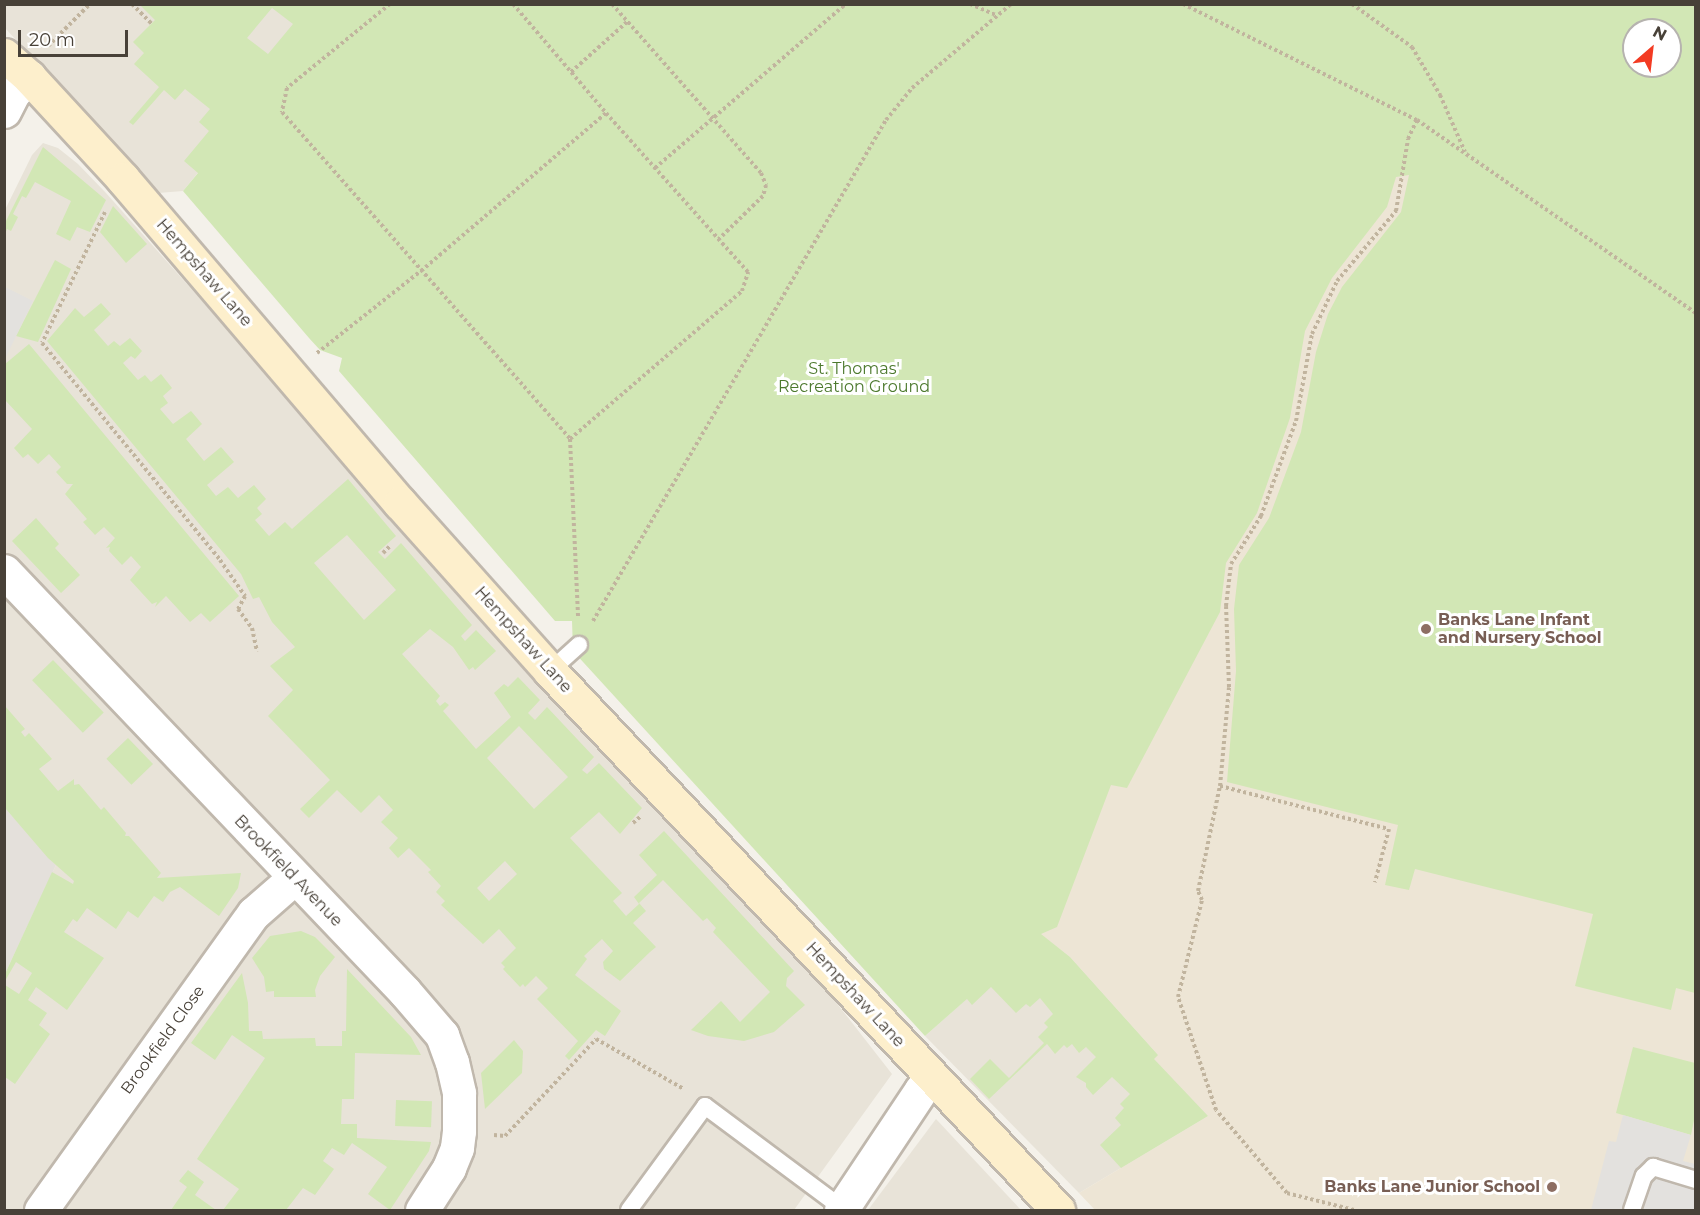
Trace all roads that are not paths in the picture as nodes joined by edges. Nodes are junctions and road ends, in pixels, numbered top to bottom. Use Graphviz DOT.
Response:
graph roads {
  1 [pos="4,55"];
  2 [pos="29,77"];
  3 [pos="4,111"];
  4 [pos="4,572"];
  5 [pos="579,645"];
  6 [pos="550,671"];
  7 [pos="294,878"];
  8 [pos="932,1078"];
  9 [pos="1695,1180"];
  10 [pos="842,1209"];
  11 [pos="41,1210"];
  12 [pos="422,1210"];
  13 [pos="629,1210"];
  14 [pos="1058,1210"];
  15 [pos="1632,1210"];
  1 -- 2 [label="street, Hempshaw Lane"];
  2 -- 3 [label="street"];
  2 -- 6 [label="street, Hempshaw Lane"];
  4 -- 7 [label="street, Brookfield Avenue"];
  5 -- 6 [label="lane"];
  6 -- 8 [label="street, Hempshaw Lane"];
  7 -- 11 [label="street, Brookfield Close"];
  7 -- 12 [label="street, Brookfield Avenue"];
  8 -- 10 [label="street"];
  8 -- 14 [label="street, Hempshaw Lane"];
  9 -- 15 [label="lane"];
  10 -- 13 [label="lane"];
}
